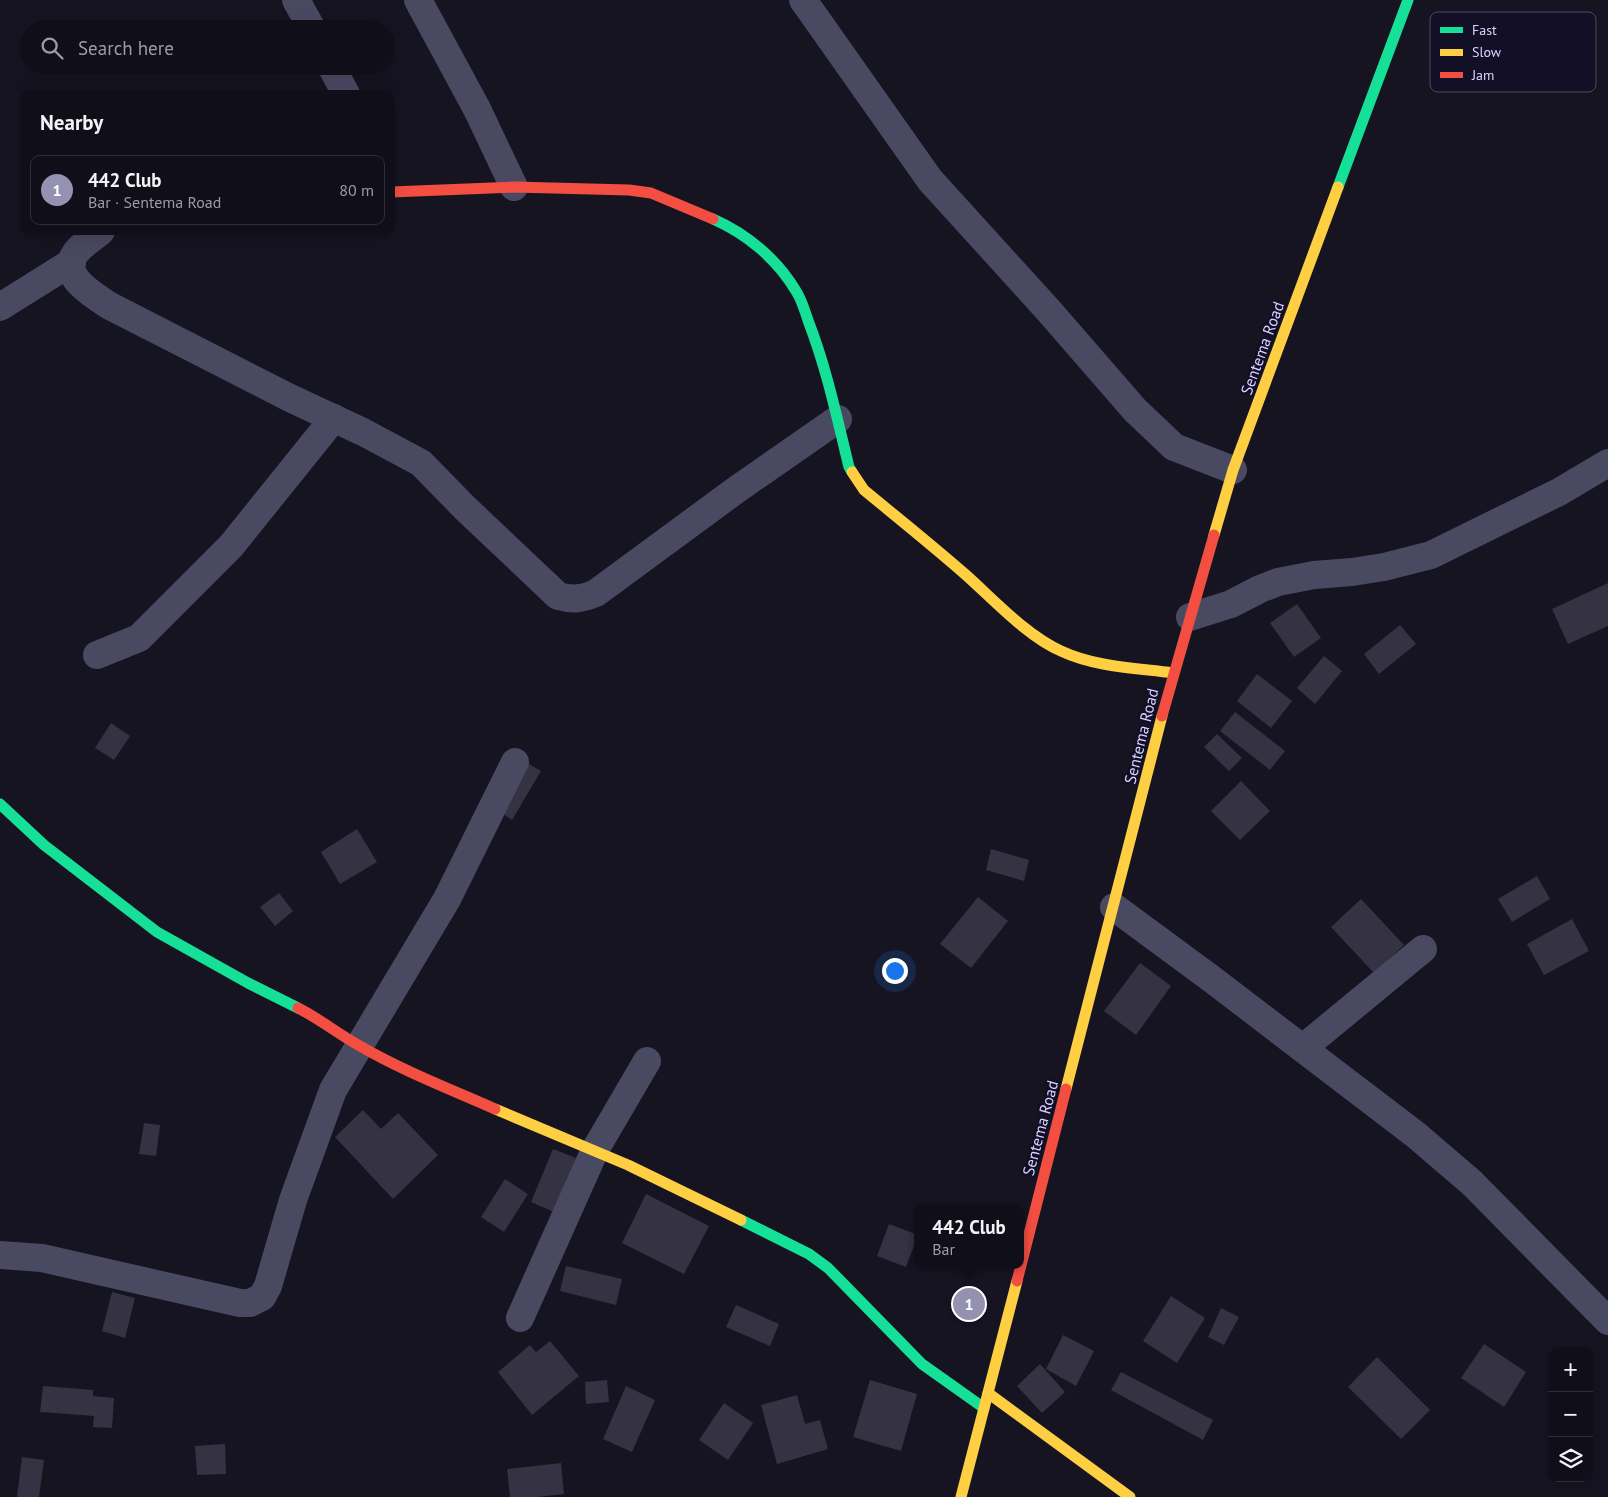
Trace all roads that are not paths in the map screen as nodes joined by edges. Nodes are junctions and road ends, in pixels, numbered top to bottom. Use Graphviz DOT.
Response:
graph roads {
  1 [pos="296,0"];
  2 [pos="418,0"];
  3 [pos="803,0"];
  4 [pos="1408,0"];
  5 [pos="307,20"];
  6 [pos="336,75"];
  7 [pos="344,90"];
  8 [pos="514,187"];
  9 [pos="395,188"];
  10 [pos="96,235"];
  11 [pos="72,262"];
  12 [pos="0,307"];
  13 [pos="334,418"];
  14 [pos="838,419"];
  15 [pos="1608,463"];
  16 [pos="1233,470"];
  17 [pos="1190,617"];
  18 [pos="97,656"];
  19 [pos="1173,673"];
  20 [pos="515,762"];
  21 [pos="0,804"];
  22 [pos="1114,907"];
  23 [pos="1422,949"];
  24 [pos="359,1046"];
  25 [pos="1303,1048"];
  26 [pos="647,1062"];
  27 [pos="595,1150"];
  28 [pos="1024,1254"];
  29 [pos="0,1255"];
  30 [pos="1020,1269"];
  31 [pos="520,1318"];
  32 [pos="1608,1321"];
  33 [pos="988,1393"];
  34 [pos="984,1408"];
  35 [pos="961,1497"];
  36 [pos="1130,1497"];
  1 -- 5 [label="street"];
  2 -- 8 [label="street"];
  3 -- 16 [label="street"];
  4 -- 16 [label="street, Sentema Road"];
  6 -- 7 [label="street"];
  8 -- 9 [label="street"];
  8 -- 14 [label="street"];
  10 -- 11 [label="street"];
  11 -- 12 [label="street"];
  11 -- 13 [label="street"];
  13 -- 14 [label="street"];
  13 -- 18 [label="street"];
  14 -- 19 [label="street"];
  15 -- 17 [label="street"];
  16 -- 17 [label="street, Sentema Road"];
  17 -- 19 [label="street, Sentema Road"];
  19 -- 22 [label="street, Sentema Road"];
  20 -- 24 [label="street"];
  21 -- 24 [label="street"];
  22 -- 25 [label="street"];
  22 -- 28 [label="street, Sentema Road"];
  23 -- 25 [label="street"];
  24 -- 27 [label="street"];
  24 -- 29 [label="street"];
  25 -- 32 [label="street"];
  26 -- 27 [label="street"];
  27 -- 31 [label="street"];
  27 -- 34 [label="street"];
  30 -- 33 [label="street, Sentema Road"];
  33 -- 34 [label="street, Sentema Road"];
  33 -- 36 [label="street"];
  34 -- 35 [label="street, Sentema Road"];
}
